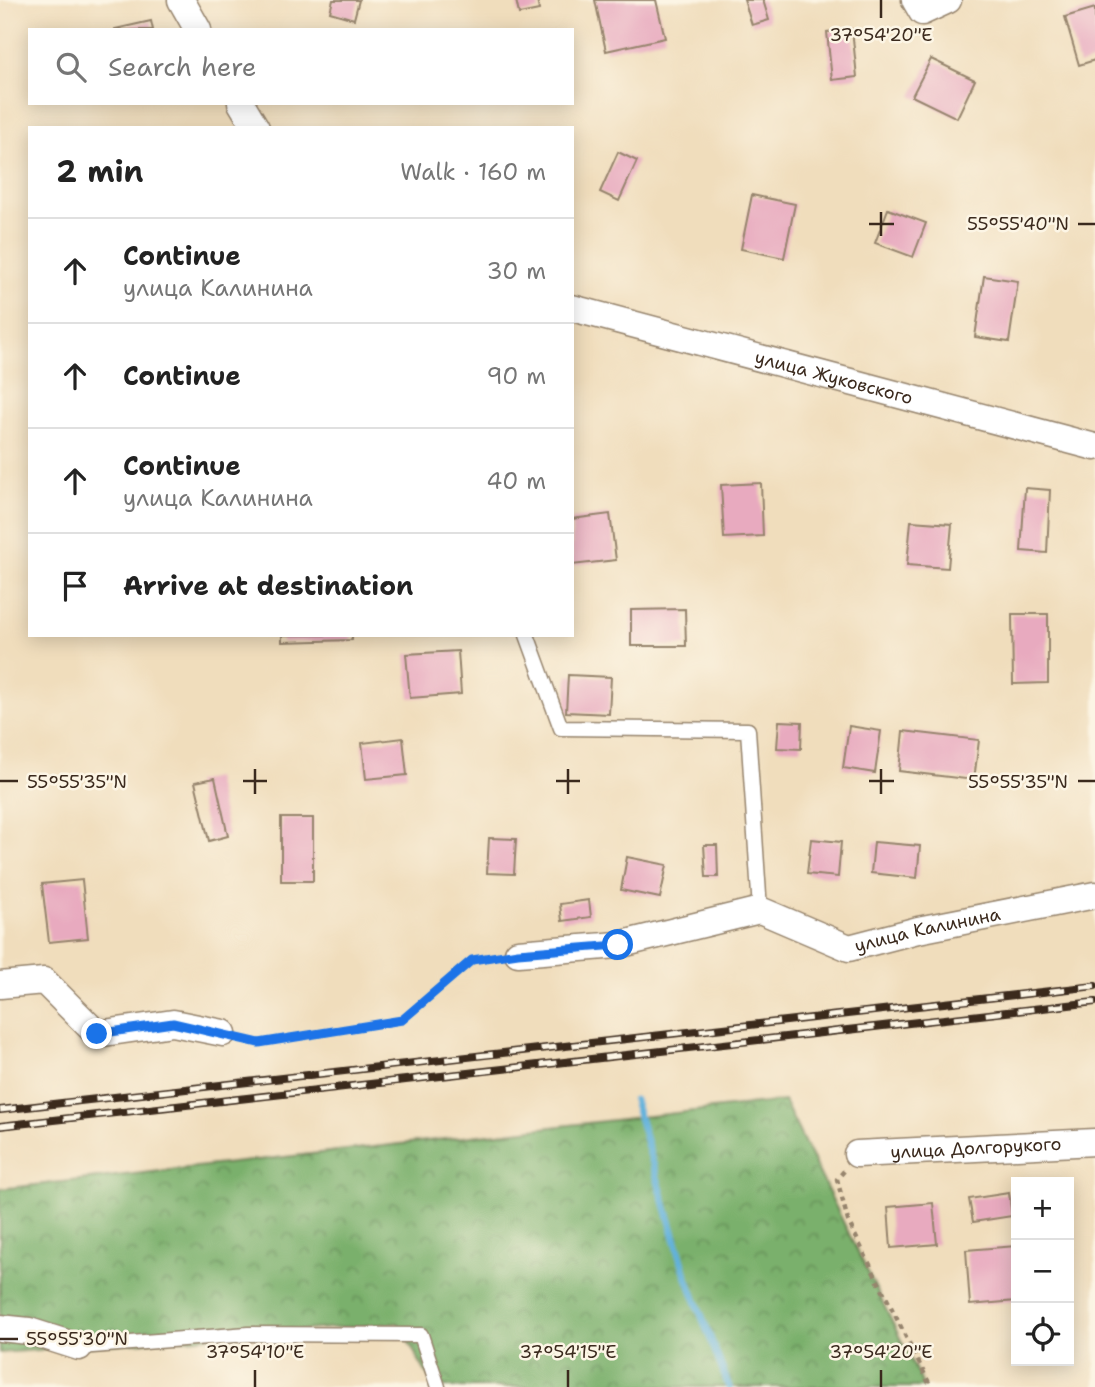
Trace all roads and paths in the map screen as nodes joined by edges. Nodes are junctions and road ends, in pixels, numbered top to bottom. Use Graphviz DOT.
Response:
graph roads {
  1 [pos="181,0"];
  2 [pos="915,0"];
  3 [pos="948,0"];
  4 [pos="197,28"];
  5 [pos="242,105"];
  6 [pos="255,126"];
  7 [pos="574,309"];
  8 [pos="1095,447"];
  9 [pos="528,637"];
  10 [pos="1095,895"];
  11 [pos="760,910"];
  12 [pos="518,953"];
  13 [pos="0,985"];
  14 [pos="223,1033"];
  15 [pos="1095,1142"];
  16 [pos="858,1154"];
  17 [pos="0,1328"];
  18 [pos="79,1347"];
  19 [pos="438,1387"];
  20 [pos="931,1387"];
  1 -- 4 [label="street"];
  2 -- 3 [label="street"];
  5 -- 6 [label="street"];
  7 -- 8 [label="street, улица Жуковского"];
  9 -- 11 [label="lane"];
  10 -- 11 [label="street, улица Калинина"];
  11 -- 12 [label="street"];
  12 -- 14 [label="path"];
  13 -- 14 [label="street"];
  15 -- 16 [label="street, улица Долгорукого"];
  16 -- 20 [label="path"];
  17 -- 18 [label="street"];
  18 -- 19 [label="lane"];
}
